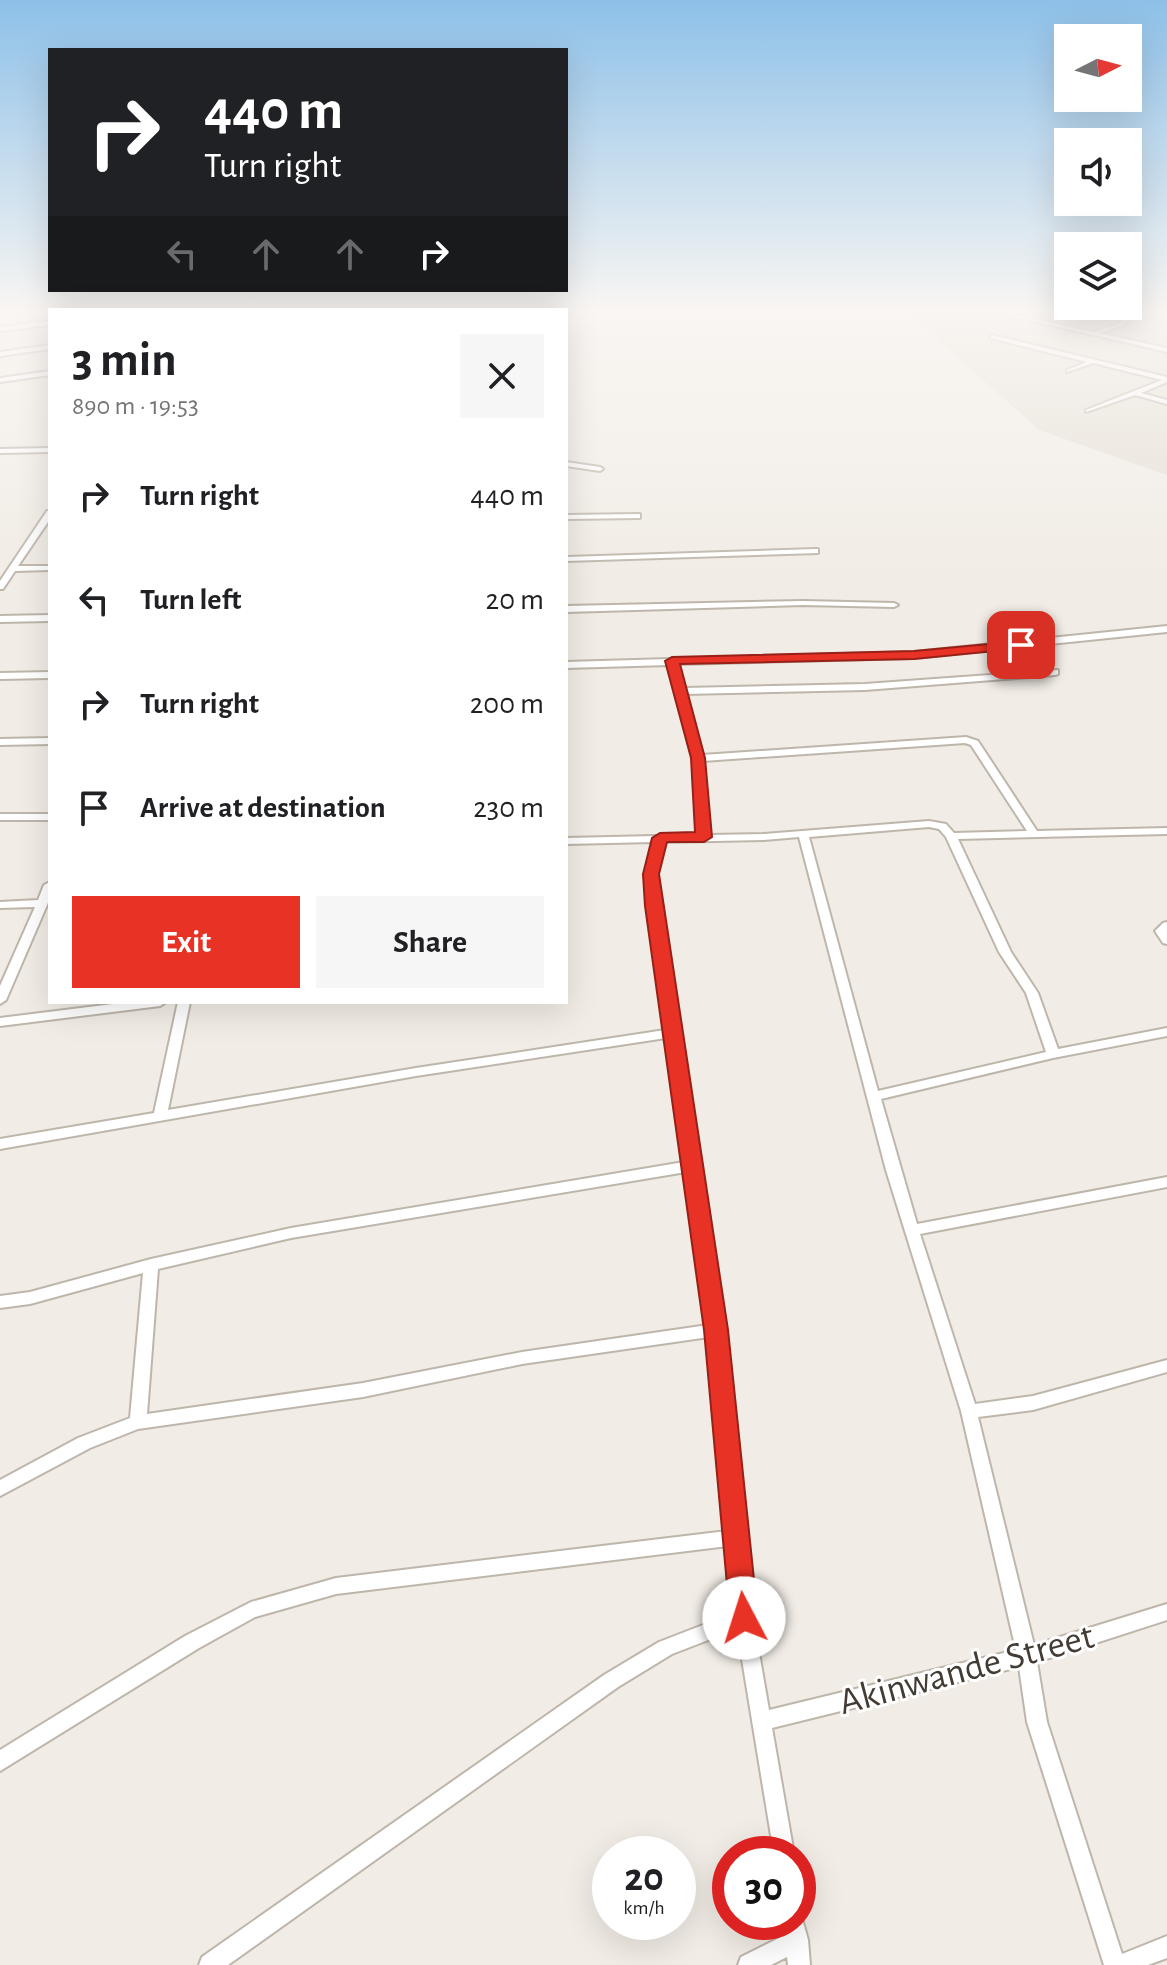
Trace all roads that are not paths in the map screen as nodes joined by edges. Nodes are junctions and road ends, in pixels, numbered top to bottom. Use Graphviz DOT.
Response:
graph roads {
  1 [pos="1115,401"];
  2 [pos="1088,411"];
  3 [pos="48,450"];
  4 [pos="0,451"];
  5 [pos="568,464"];
  6 [pos="600,469"];
  7 [pos="637,516"];
  8 [pos="568,517"];
  9 [pos="47,521"];
  10 [pos="815,551"];
  11 [pos="568,559"];
  12 [pos="48,568"];
  13 [pos="12,569"];
  14 [pos="0,587"];
  15 [pos="894,605"];
  16 [pos="568,609"];
  17 [pos="48,618"];
  18 [pos="0,619"];
  19 [pos="1167,629"];
  20 [pos="672,661"];
  21 [pos="568,665"];
  22 [pos="1055,672"];
  23 [pos="48,675"];
  24 [pos="0,676"];
  25 [pos="679,691"];
  26 [pos="48,741"];
  27 [pos="0,742"];
  28 [pos="698,758"];
  29 [pos="0,817"];
  30 [pos="48,817"];
  31 [pos="1167,831"];
  32 [pos="803,834"];
  33 [pos="1034,834"];
  34 [pos="951,836"];
  35 [pos="704,837"];
  36 [pos="660,838"];
  37 [pos="568,841"];
  38 [pos="48,889"];
  39 [pos="41,903"];
  40 [pos="0,905"];
  41 [pos="1167,925"];
  42 [pos="1167,941"];
  43 [pos="0,1000"];
  44 [pos="144,1004"];
  45 [pos="184,1004"];
  46 [pos="0,1022"];
  47 [pos="1167,1032"];
  48 [pos="671,1033"];
  49 [pos="1053,1054"];
  50 [pos="875,1096"];
  51 [pos="160,1116"];
  52 [pos="0,1144"];
  53 [pos="691,1166"];
  54 [pos="1167,1182"];
  55 [pos="914,1230"];
  56 [pos="151,1265"];
  57 [pos="0,1302"];
  58 [pos="716,1330"];
  59 [pos="1167,1366"];
  60 [pos="969,1411"];
  61 [pos="138,1422"];
  62 [pos="0,1489"];
  63 [pos="738,1537"];
  64 [pos="1167,1612"];
  65 [pos="744,1618"];
  66 [pos="1027,1656"];
  67 [pos="764,1721"];
  68 [pos="0,1761"];
  69 [pos="781,1836"];
  70 [pos="783,1940"];
  71 [pos="796,1940"];
  72 [pos="1167,1947"];
  73 [pos="210,1965"];
  74 [pos="749,1965"];
  75 [pos="799,1965"];
  76 [pos="1115,1965"];
  77 [pos="1121,1965"];
  1 -- 2 [label="street"];
  3 -- 4 [label="street"];
  5 -- 6 [label="street"];
  7 -- 8 [label="street"];
  9 -- 13 [label="street"];
  10 -- 11 [label="street"];
  12 -- 13 [label="street"];
  13 -- 14 [label="street"];
  15 -- 16 [label="street"];
  17 -- 18 [label="street"];
  19 -- 20 [label="street"];
  20 -- 21 [label="street"];
  20 -- 25 [label="street"];
  22 -- 25 [label="street"];
  23 -- 24 [label="street"];
  25 -- 28 [label="street"];
  26 -- 27 [label="street"];
  28 -- 33 [label="street"];
  28 -- 35 [label="street"];
  29 -- 30 [label="street"];
  31 -- 33 [label="street"];
  32 -- 34 [label="street"];
  32 -- 35 [label="street"];
  32 -- 50 [label="street"];
  33 -- 34 [label="street"];
  34 -- 49 [label="street"];
  35 -- 36 [label="street"];
  36 -- 37 [label="street"];
  36 -- 48 [label="street"];
  38 -- 39 [label="street"];
  39 -- 40 [label="street"];
  39 -- 43 [label="street"];
  41 -- 42 [label="street"];
  44 -- 46 [label="street"];
  45 -- 51 [label="street"];
  47 -- 49 [label="street"];
  48 -- 51 [label="street"];
  48 -- 53 [label="street"];
  49 -- 50 [label="street"];
  50 -- 55 [label="street"];
  51 -- 52 [label="street"];
  53 -- 56 [label="street"];
  53 -- 58 [label="street"];
  54 -- 55 [label="street"];
  55 -- 60 [label="street"];
  56 -- 57 [label="street"];
  56 -- 61 [label="street"];
  58 -- 61 [label="street"];
  58 -- 63 [label="street"];
  59 -- 60 [label="street"];
  60 -- 66 [label="street"];
  61 -- 62 [label="street"];
  63 -- 65 [label="street"];
  63 -- 68 [label="street"];
  64 -- 66 [label="street, Akinwande Street"];
  65 -- 67 [label="street"];
  65 -- 73 [label="street"];
  66 -- 67 [label="street, Akinwande Street"];
  66 -- 76 [label="street"];
  67 -- 69 [label="street"];
  70 -- 74 [label="street"];
  71 -- 75 [label="street"];
  72 -- 77 [label="street"];
}
